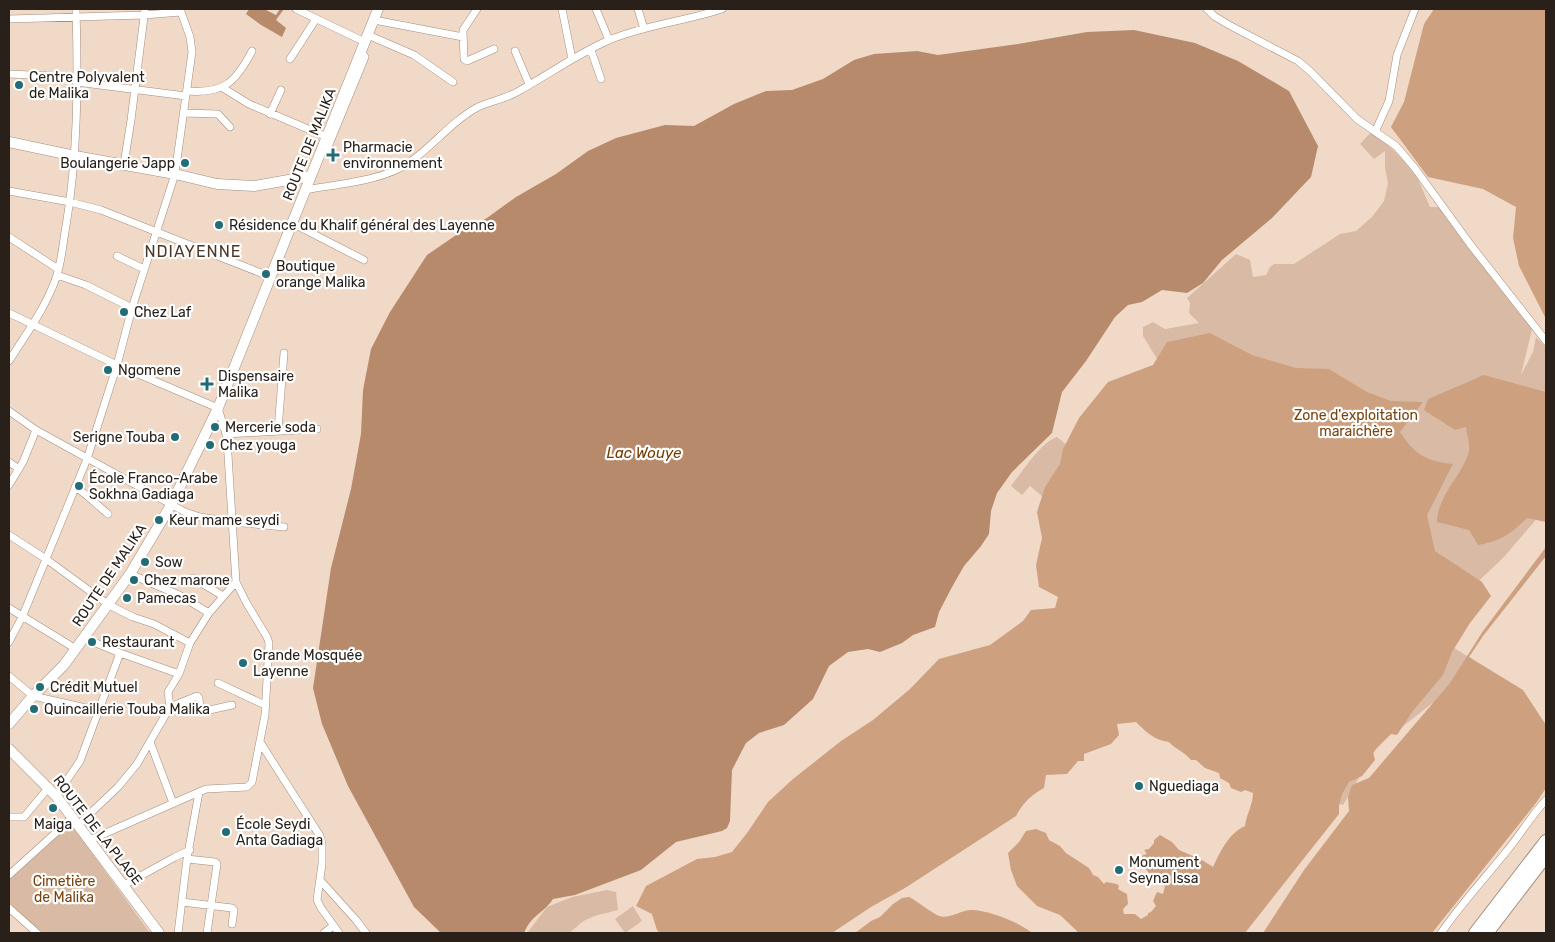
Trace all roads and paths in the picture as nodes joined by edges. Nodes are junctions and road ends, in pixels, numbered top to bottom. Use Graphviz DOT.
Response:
graph roads {
  1 [pos="296,9"];
  2 [pos="378,9"];
  3 [pos="477,9"];
  4 [pos="562,9"];
  5 [pos="596,9"];
  6 [pos="638,9"];
  7 [pos="722,9"];
  8 [pos="1207,9"];
  9 [pos="1414,9"];
  10 [pos="180,10"];
  11 [pos="145,12"];
  12 [pos="76,13"];
  13 [pos="9,19"];
  14 [pos="316,20"];
  15 [pos="374,20"];
  16 [pos="644,29"];
  17 [pos="463,37"];
  18 [pos="609,40"];
  19 [pos="364,43"];
  20 [pos="494,49"];
  21 [pos="591,50"];
  22 [pos="252,51"];
  23 [pos="515,51"];
  24 [pos="290,58"];
  25 [pos="572,59"];
  26 [pos="9,74"];
  27 [pos="601,79"];
  28 [pos="76,80"];
  29 [pos="453,82"];
  30 [pos="529,84"];
  31 [pos="223,88"];
  32 [pos="134,89"];
  33 [pos="281,90"];
  34 [pos="187,93"];
  35 [pos="184,113"];
  36 [pos="270,114"];
  37 [pos="230,128"];
  38 [pos="1375,132"];
  39 [pos="327,137"];
  40 [pos="9,142"];
  41 [pos="75,156"];
  42 [pos="124,164"];
  43 [pos="315,165"];
  44 [pos="175,174"];
  45 [pos="311,176"];
  46 [pos="305,190"];
  47 [pos="9,191"];
  48 [pos="70,202"];
  49 [pos="292,222"];
  50 [pos="157,232"];
  51 [pos="9,236"];
  52 [pos="117,256"];
  53 [pos="364,260"];
  54 [pos="144,269"];
  55 [pos="58,272"];
  56 [pos="271,277"];
  57 [pos="132,308"];
  58 [pos="9,313"];
  59 [pos="31,325"];
  60 [pos="1546,341"];
  61 [pos="284,353"];
  62 [pos="9,362"];
  63 [pos="117,365"];
  64 [pos="218,408"];
  65 [pos="9,411"];
  66 [pos="318,429"];
  67 [pos="36,430"];
  68 [pos="278,430"];
  69 [pos="226,434"];
  70 [pos="87,459"];
  71 [pos="9,462"];
  72 [pos="19,469"];
  73 [pos="9,485"];
  74 [pos="75,487"];
  75 [pos="172,505"];
  76 [pos="108,514"];
  77 [pos="233,522"];
  78 [pos="284,527"];
  79 [pos="9,536"];
  80 [pos="46,558"];
  81 [pos="130,574"];
  82 [pos="193,578"];
  83 [pos="236,582"];
  84 [pos="223,596"];
  85 [pos="109,605"];
  86 [pos="9,608"];
  87 [pos="209,613"];
  88 [pos="23,615"];
  89 [pos="84,638"];
  90 [pos="9,642"];
  91 [pos="190,642"];
  92 [pos="76,649"];
  93 [pos="120,653"];
  94 [pos="179,674"];
  95 [pos="9,676"];
  96 [pos="218,683"];
  97 [pos="33,696"];
  98 [pos="232,705"];
  99 [pos="265,705"];
  100 [pos="170,707"];
  101 [pos="99,711"];
  102 [pos="9,724"];
  103 [pos="150,742"];
  104 [pos="260,742"];
  105 [pos="9,750"];
  106 [pos="49,788"];
  107 [pos="199,792"];
  108 [pos="56,796"];
  109 [pos="1546,800"];
  110 [pos="173,803"];
  111 [pos="9,817"];
  112 [pos="75,822"];
  113 [pos="90,840"];
  114 [pos="1546,841"];
  115 [pos="190,850"];
  116 [pos="1546,856"];
  117 [pos="187,859"];
  118 [pos="9,875"];
  119 [pos="321,881"];
  120 [pos="124,886"];
  121 [pos="182,902"];
  122 [pos="211,906"];
  123 [pos="9,908"];
  124 [pos="232,924"];
  125 [pos="333,926"];
  126 [pos="28,931"];
  127 [pos="37,933"];
  128 [pos="159,933"];
  129 [pos="178,933"];
  130 [pos="207,933"];
  131 [pos="324,933"];
  132 [pos="339,933"];
  133 [pos="366,933"];
  134 [pos="1441,933"];
  135 [pos="1475,933"];
  136 [pos="1486,933"];
  1 -- 14 [label="street"];
  2 -- 15 [label="main road, ROUTE DE MALIKA"];
  3 -- 17 [label="street"];
  4 -- 25 [label="street"];
  5 -- 18 [label="street"];
  6 -- 16 [label="street"];
  7 -- 16 [label="street"];
  8 -- 38 [label="street"];
  9 -- 38 [label="street"];
  10 -- 11 [label="street"];
  10 -- 34 [label="street"];
  11 -- 12 [label="street"];
  11 -- 32 [label="street"];
  12 -- 13 [label="street"];
  12 -- 28 [label="street"];
  14 -- 19 [label="street"];
  14 -- 24 [label="street"];
  15 -- 17 [label="street"];
  15 -- 19 [label="main road, ROUTE DE MALIKA"];
  16 -- 18 [label="street"];
  17 -- 20 [label="street"];
  18 -- 21 [label="street"];
  19 -- 29 [label="street"];
  19 -- 39 [label="main road, ROUTE DE MALIKA"];
  19 -- 43 [label="street"];
  21 -- 25 [label="street"];
  21 -- 27 [label="street"];
  22 -- 31 [label="street"];
  23 -- 30 [label="street"];
  25 -- 30 [label="street"];
  26 -- 28 [label="street"];
  28 -- 32 [label="street"];
  28 -- 41 [label="street"];
  30 -- 46 [label="street"];
  31 -- 34 [label="street"];
  31 -- 36 [label="street"];
  32 -- 34 [label="street"];
  32 -- 42 [label="street"];
  33 -- 36 [label="street"];
  34 -- 35 [label="street"];
  35 -- 37 [label="street"];
  35 -- 44 [label="street"];
  36 -- 39 [label="street"];
  38 -- 60 [label="street"];
  39 -- 43 [label="main road, ROUTE DE MALIKA"];
  40 -- 41 [label="main road"];
  41 -- 42 [label="main road"];
  41 -- 48 [label="street"];
  42 -- 44 [label="main road"];
  43 -- 45 [label="main road, ROUTE DE MALIKA"];
  44 -- 45 [label="main road"];
  44 -- 50 [label="street"];
  45 -- 46 [label="main road, ROUTE DE MALIKA"];
  46 -- 49 [label="main road, ROUTE DE MALIKA"];
  47 -- 48 [label="street"];
  48 -- 50 [label="street"];
  48 -- 55 [label="street"];
  49 -- 53 [label="street"];
  49 -- 56 [label="main road, ROUTE DE MALIKA"];
  50 -- 54 [label="street"];
  50 -- 56 [label="street"];
  51 -- 55 [label="street"];
  52 -- 54 [label="street"];
  54 -- 57 [label="street"];
  55 -- 57 [label="street"];
  55 -- 59 [label="street"];
  56 -- 64 [label="main road, ROUTE DE MALIKA"];
  57 -- 63 [label="street"];
  58 -- 59 [label="street"];
  59 -- 62 [label="street"];
  59 -- 63 [label="street"];
  61 -- 68 [label="street"];
  63 -- 64 [label="street"];
  63 -- 70 [label="street"];
  64 -- 69 [label="street"];
  64 -- 75 [label="main road, ROUTE DE MALIKA"];
  65 -- 67 [label="street"];
  66 -- 68 [label="street"];
  67 -- 70 [label="street"];
  67 -- 72 [label="street"];
  68 -- 69 [label="street"];
  69 -- 77 [label="street"];
  70 -- 74 [label="street"];
  70 -- 75 [label="street"];
  71 -- 72 [label="street"];
  72 -- 73 [label="street"];
  74 -- 76 [label="street"];
  74 -- 80 [label="street"];
  75 -- 77 [label="street"];
  75 -- 81 [label="main road, ROUTE DE MALIKA"];
  77 -- 78 [label="street"];
  77 -- 83 [label="street"];
  79 -- 80 [label="street"];
  80 -- 85 [label="street"];
  80 -- 88 [label="street"];
  81 -- 85 [label="main road, ROUTE DE MALIKA"];
  81 -- 87 [label="street"];
  82 -- 84 [label="street"];
  83 -- 84 [label="street"];
  83 -- 99 [label="street"];
  84 -- 87 [label="street"];
  85 -- 89 [label="main road, ROUTE DE MALIKA"];
  85 -- 91 [label="street"];
  86 -- 88 [label="street"];
  87 -- 91 [label="street"];
  88 -- 90 [label="street"];
  88 -- 92 [label="street"];
  89 -- 92 [label="main road, ROUTE DE MALIKA"];
  89 -- 93 [label="street"];
  91 -- 94 [label="street"];
  92 -- 97 [label="main road, ROUTE DE MALIKA"];
  93 -- 94 [label="street"];
  93 -- 101 [label="street"];
  94 -- 100 [label="street"];
  95 -- 97 [label="street"];
  96 -- 99 [label="street"];
  97 -- 101 [label="street"];
  97 -- 102 [label="main road, ROUTE DE MALIKA"];
  98 -- 100 [label="street"];
  99 -- 104 [label="street"];
  100 -- 103 [label="street"];
  101 -- 108 [label="street"];
  103 -- 110 [label="street"];
  103 -- 112 [label="street"];
  104 -- 107 [label="street"];
  104 -- 119 [label="street"];
  105 -- 106 [label="main road, ROUTE DE LA PLAGE"];
  106 -- 108 [label="main road, ROUTE DE LA PLAGE"];
  106 -- 111 [label="street"];
  107 -- 110 [label="street"];
  107 -- 115 [label="street"];
  108 -- 112 [label="main road, ROUTE DE LA PLAGE"];
  109 -- 134 [label="street"];
  110 -- 113 [label="street"];
  112 -- 113 [label="main road, ROUTE DE LA PLAGE"];
  112 -- 118 [label="street"];
  113 -- 120 [label="main road, ROUTE DE LA PLAGE"];
  114 -- 135 [label="highway"];
  115 -- 117 [label="street"];
  115 -- 120 [label="street"];
  116 -- 136 [label="highway"];
  117 -- 121 [label="street"];
  117 -- 122 [label="street"];
  119 -- 125 [label="street"];
  119 -- 133 [label="street"];
  120 -- 128 [label="main road, ROUTE DE LA PLAGE"];
  121 -- 122 [label="street"];
  121 -- 129 [label="street"];
  122 -- 124 [label="street"];
  122 -- 130 [label="street"];
  123 -- 126 [label="street"];
  125 -- 131 [label="street"];
  125 -- 132 [label="street"];
  126 -- 127 [label="street"];
}
